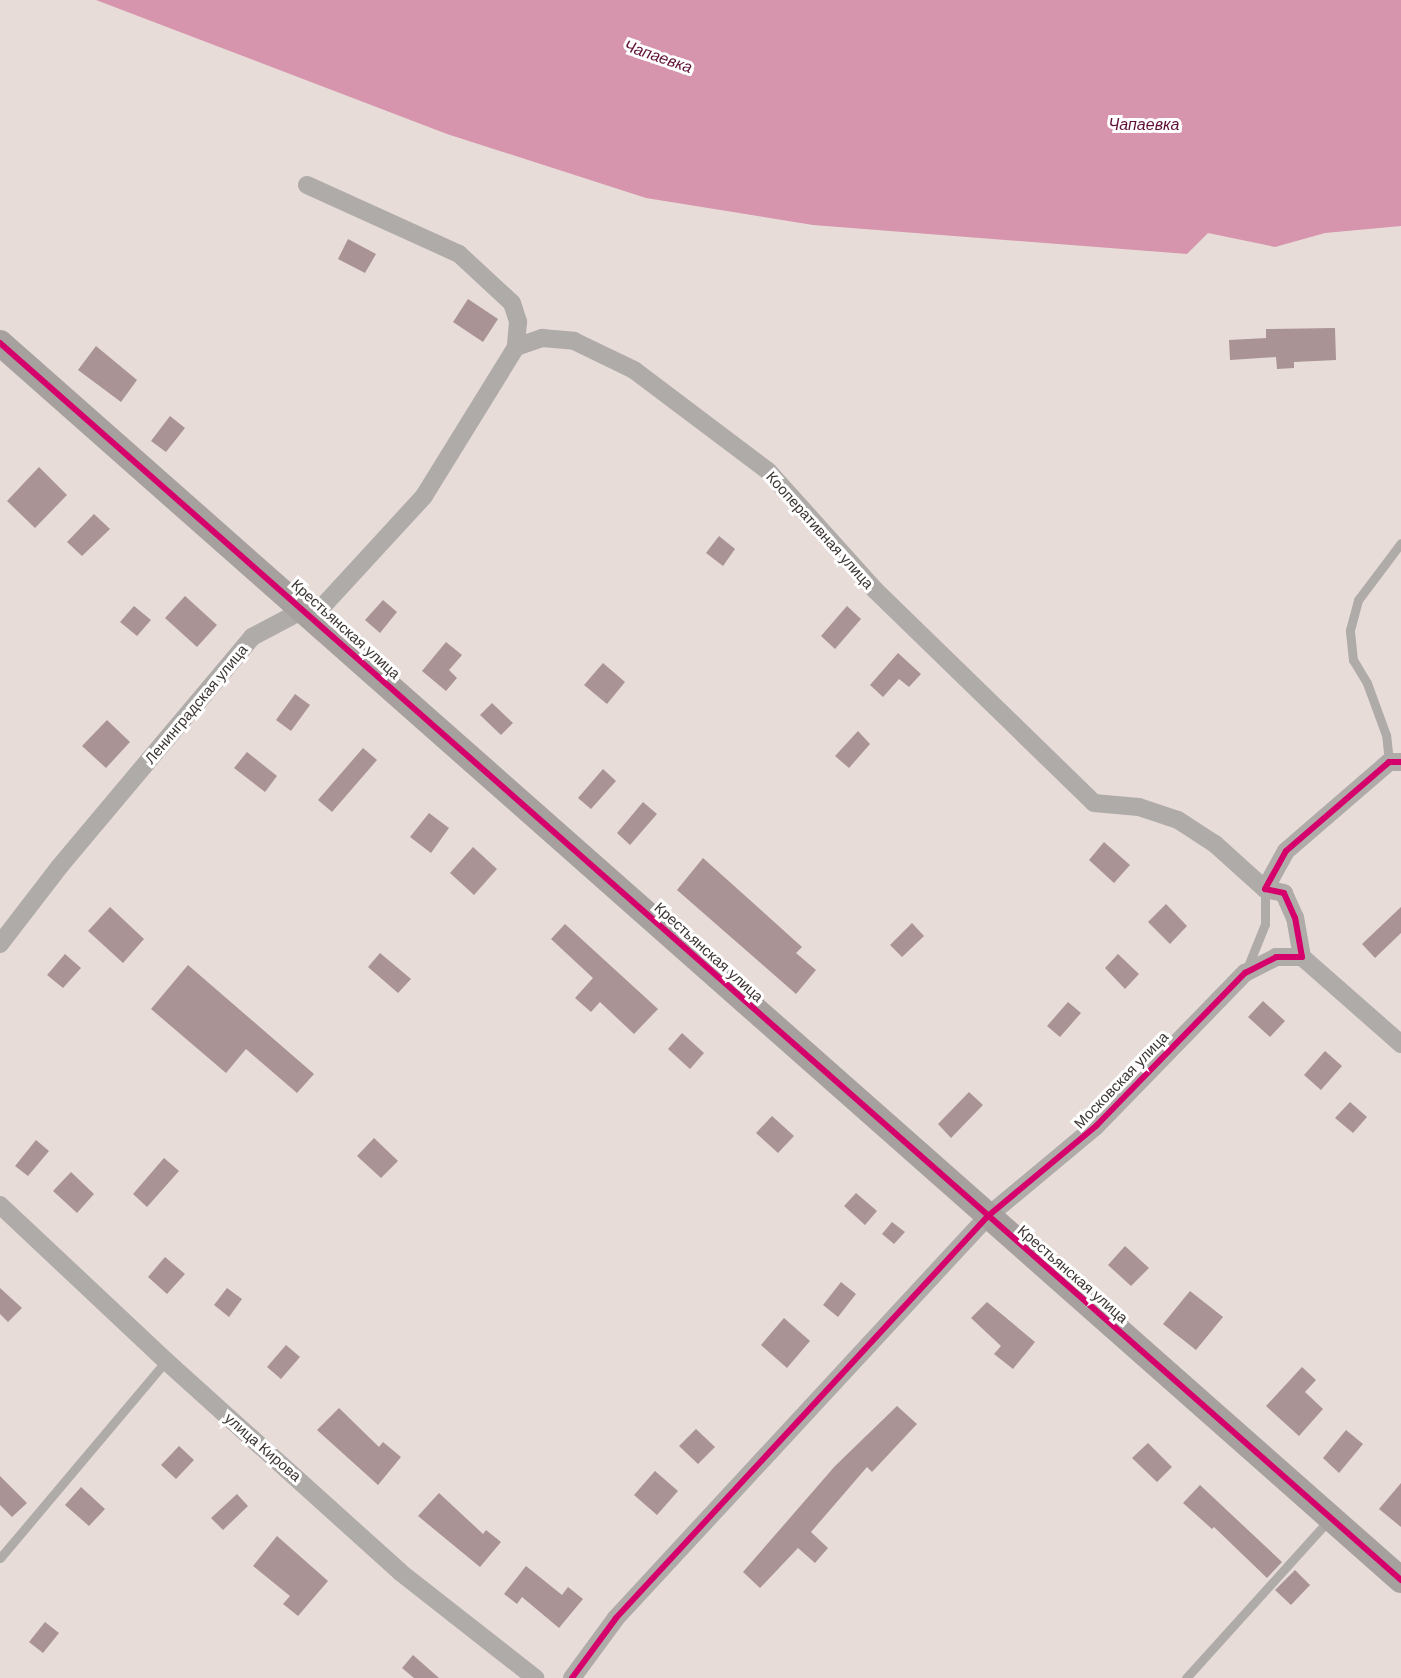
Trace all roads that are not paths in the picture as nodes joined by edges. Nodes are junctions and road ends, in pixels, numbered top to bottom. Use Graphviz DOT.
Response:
graph roads {
  1 [pos="307,185"];
  2 [pos="0,343"];
  3 [pos="516,347"];
  4 [pos="1401,543"];
  5 [pos="305,609"];
  6 [pos="1395,762"];
  7 [pos="1265,889"];
  8 [pos="0,944"];
  9 [pos="1302,957"];
  10 [pos="1245,974"];
  11 [pos="1401,1044"];
  12 [pos="0,1205"];
  13 [pos="988,1216"];
  14 [pos="166,1361"];
  15 [pos="1331,1518"];
  16 [pos="0,1558"];
  17 [pos="1401,1580"];
  18 [pos="535,1678"];
  19 [pos="572,1678"];
  20 [pos="1186,1678"];
  1 -- 3 [label="street"];
  2 -- 5 [label="street, Крестьянская улица"];
  3 -- 5 [label="street, Ленинградская улица"];
  3 -- 7 [label="street, Кооперативная улица"];
  4 -- 6 [label="lane"];
  5 -- 8 [label="street, Ленинградская улица"];
  5 -- 13 [label="street, Крестьянская улица"];
  6 -- 7 [label="street"];
  7 -- 9 [label="street"];
  7 -- 10 [label="lane"];
  9 -- 10 [label="street, Московская улица"];
  9 -- 11 [label="street"];
  10 -- 13 [label="street, Московская улица"];
  12 -- 14 [label="street, улица Кирова"];
  13 -- 15 [label="street, Крестьянская улица"];
  13 -- 19 [label="street, Московская улица"];
  14 -- 16 [label="lane"];
  14 -- 18 [label="street, улица Кирова"];
  15 -- 17 [label="street, Крестьянская улица"];
  15 -- 20 [label="lane"];
}
